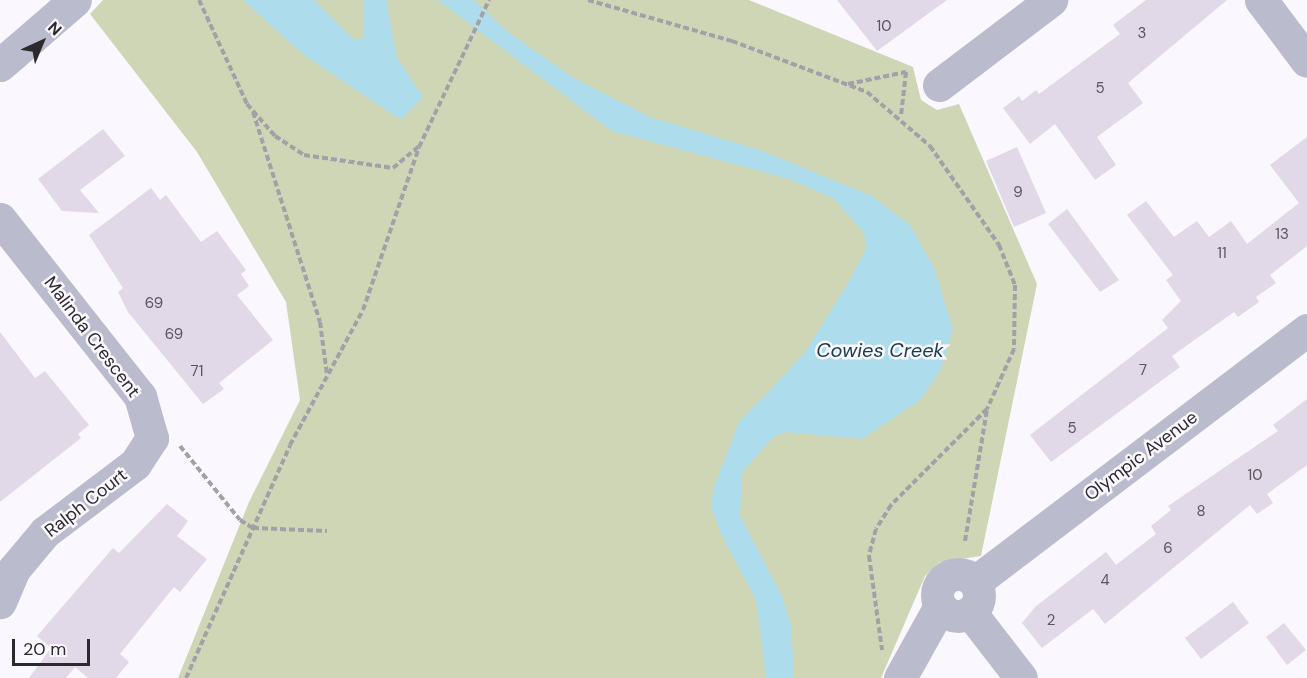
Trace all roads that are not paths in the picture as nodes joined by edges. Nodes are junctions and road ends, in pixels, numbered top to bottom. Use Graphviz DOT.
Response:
graph roads {
  1 [pos="75,0"];
  2 [pos="1052,0"];
  3 [pos="1261,0"];
  4 [pos="1307,61"];
  5 [pos="0,65"];
  6 [pos="939,85"];
  7 [pos="0,219"];
  8 [pos="1307,330"];
  9 [pos="135,464"];
  10 [pos="962,600"];
  11 [pos="0,602"];
  12 [pos="900,678"];
  13 [pos="1021,678"];
  1 -- 5 [label="street"];
  2 -- 6 [label="street"];
  3 -- 4 [label="street"];
  7 -- 9 [label="street, Malinda Crescent"];
  8 -- 10 [label="street, Olympic Avenue"];
  9 -- 11 [label="street, Ralph Court"];
  10 -- 12 [label="street"];
  10 -- 13 [label="street"];
}
